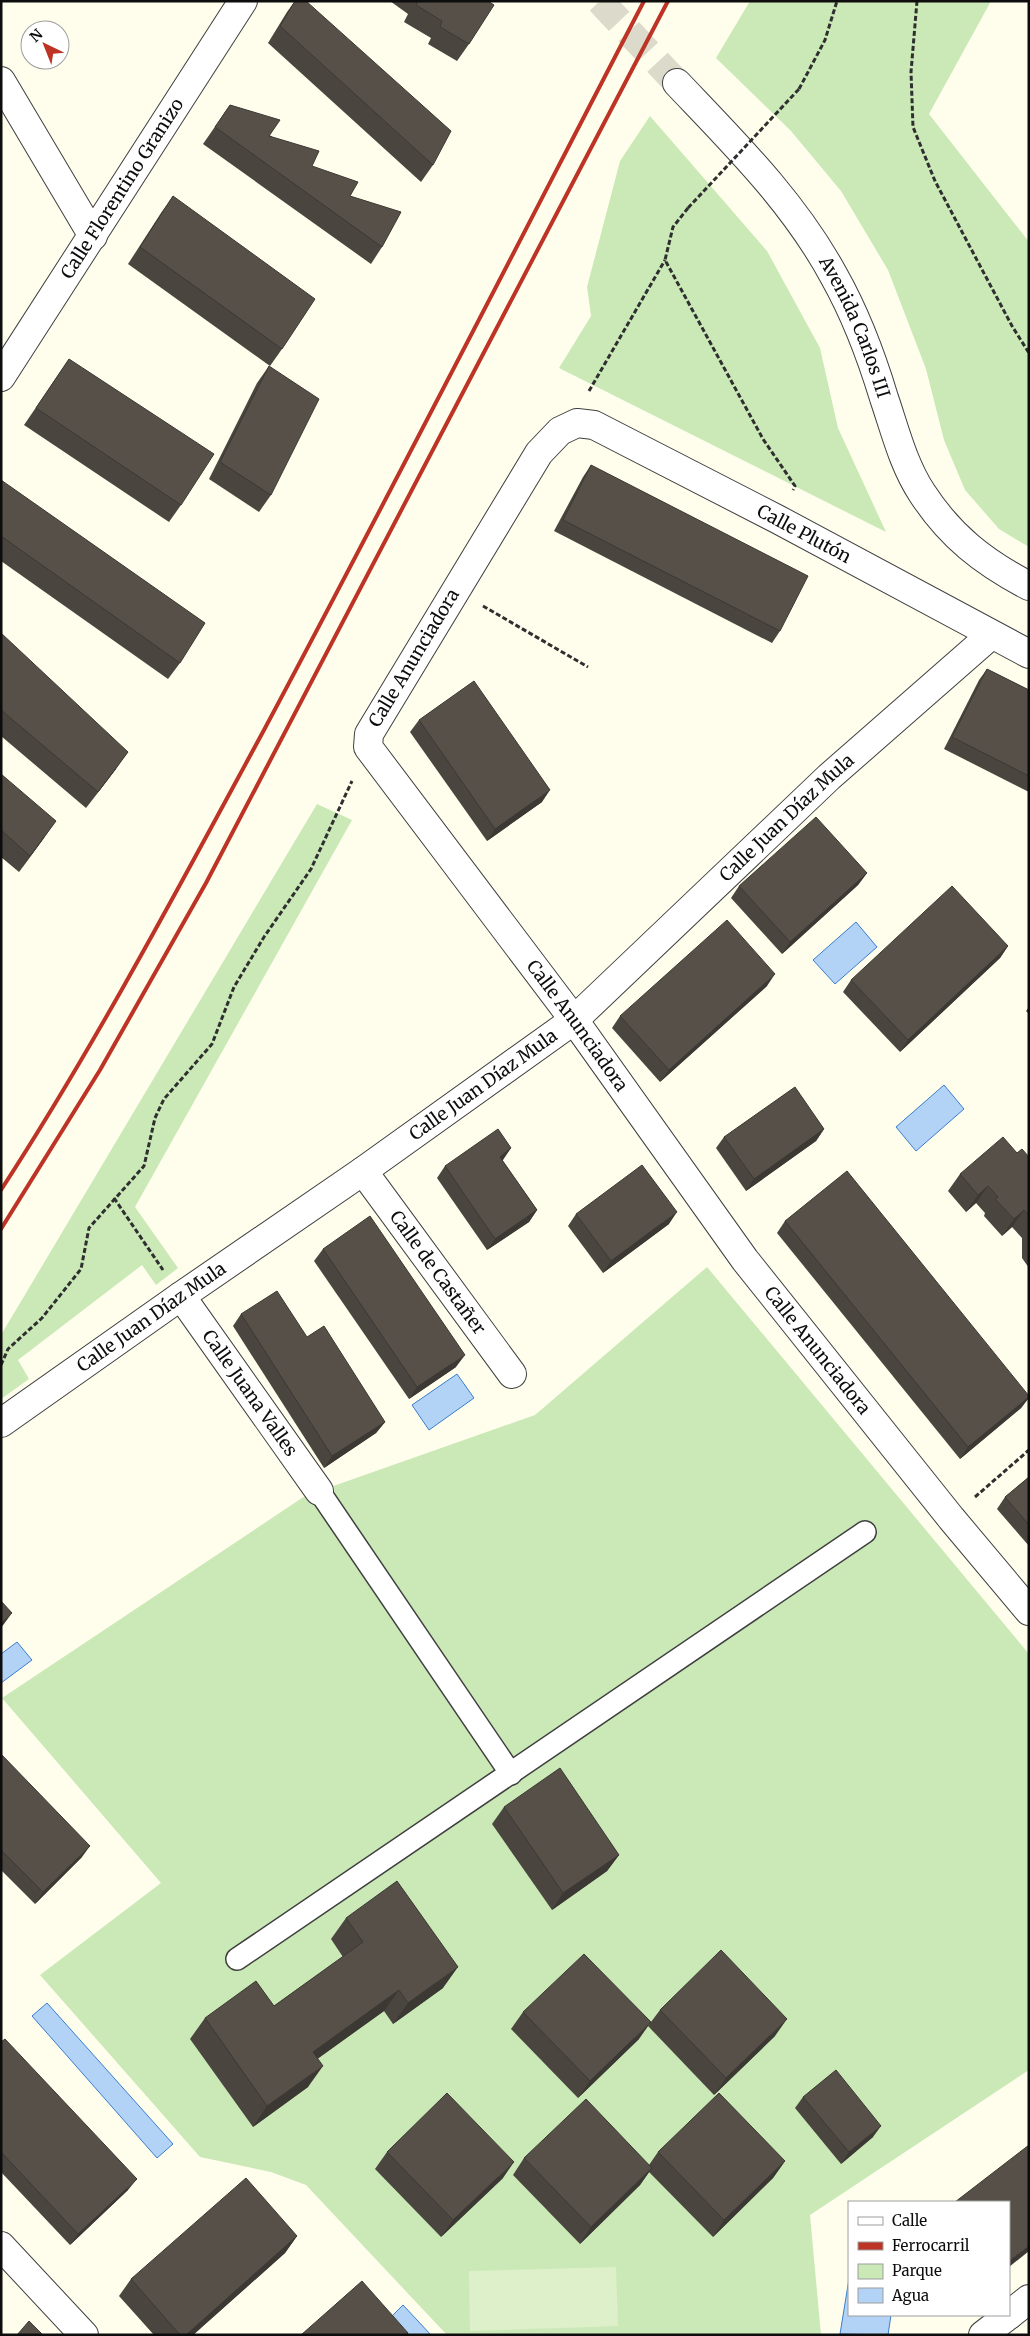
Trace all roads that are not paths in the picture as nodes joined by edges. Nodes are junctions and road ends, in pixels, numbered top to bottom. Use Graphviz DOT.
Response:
graph roads {
  1 [pos="243,1"];
  2 [pos="1,80"];
  3 [pos="677,83"];
  4 [pos="93,236"];
  5 [pos="1,377"];
  6 [pos="577,423"];
  7 [pos="1022,582"];
  8 [pos="991,635"];
  9 [pos="1029,654"];
  10 [pos="574,1020"];
  11 [pos="363,1172"];
  12 [pos="181,1296"];
  13 [pos="512,1374"];
  14 [pos="1,1422"];
  15 [pos="319,1491"];
  16 [pos="866,1532"];
  17 [pos="1029,1611"];
  18 [pos="511,1774"];
  19 [pos="237,1959"];
  20 [pos="1,2246"];
  21 [pos="1029,2299"];
  22 [pos="1010,2314"];
  23 [pos="1008,2316"];
  24 [pos="84,2335"];
  25 [pos="983,2335"];
  1 -- 4 [label="street, Calle Florentino Granizo"];
  2 -- 4 [label="street"];
  3 -- 7 [label="street, Avenida Carlos III"];
  4 -- 5 [label="street, Calle Florentino Granizo"];
  6 -- 8 [label="street, Calle Plutón"];
  6 -- 10 [label="street, Calle Anunciadora"];
  8 -- 9 [label="street, Calle Plutón"];
  8 -- 10 [label="street, Calle Juan Díaz Mula"];
  10 -- 11 [label="street, Calle Juan Díaz Mula"];
  10 -- 17 [label="street, Calle Anunciadora"];
  11 -- 12 [label="street, Calle Juan Díaz Mula"];
  11 -- 13 [label="street, Calle de Castañer"];
  12 -- 14 [label="street, Calle Juan Díaz Mula"];
  12 -- 15 [label="street, Calle Juana Valles"];
  15 -- 18 [label="lane"];
  16 -- 18 [label="lane"];
  18 -- 19 [label="lane"];
  20 -- 24 [label="street"];
  21 -- 22 [label="street"];
  23 -- 25 [label="street"];
}
